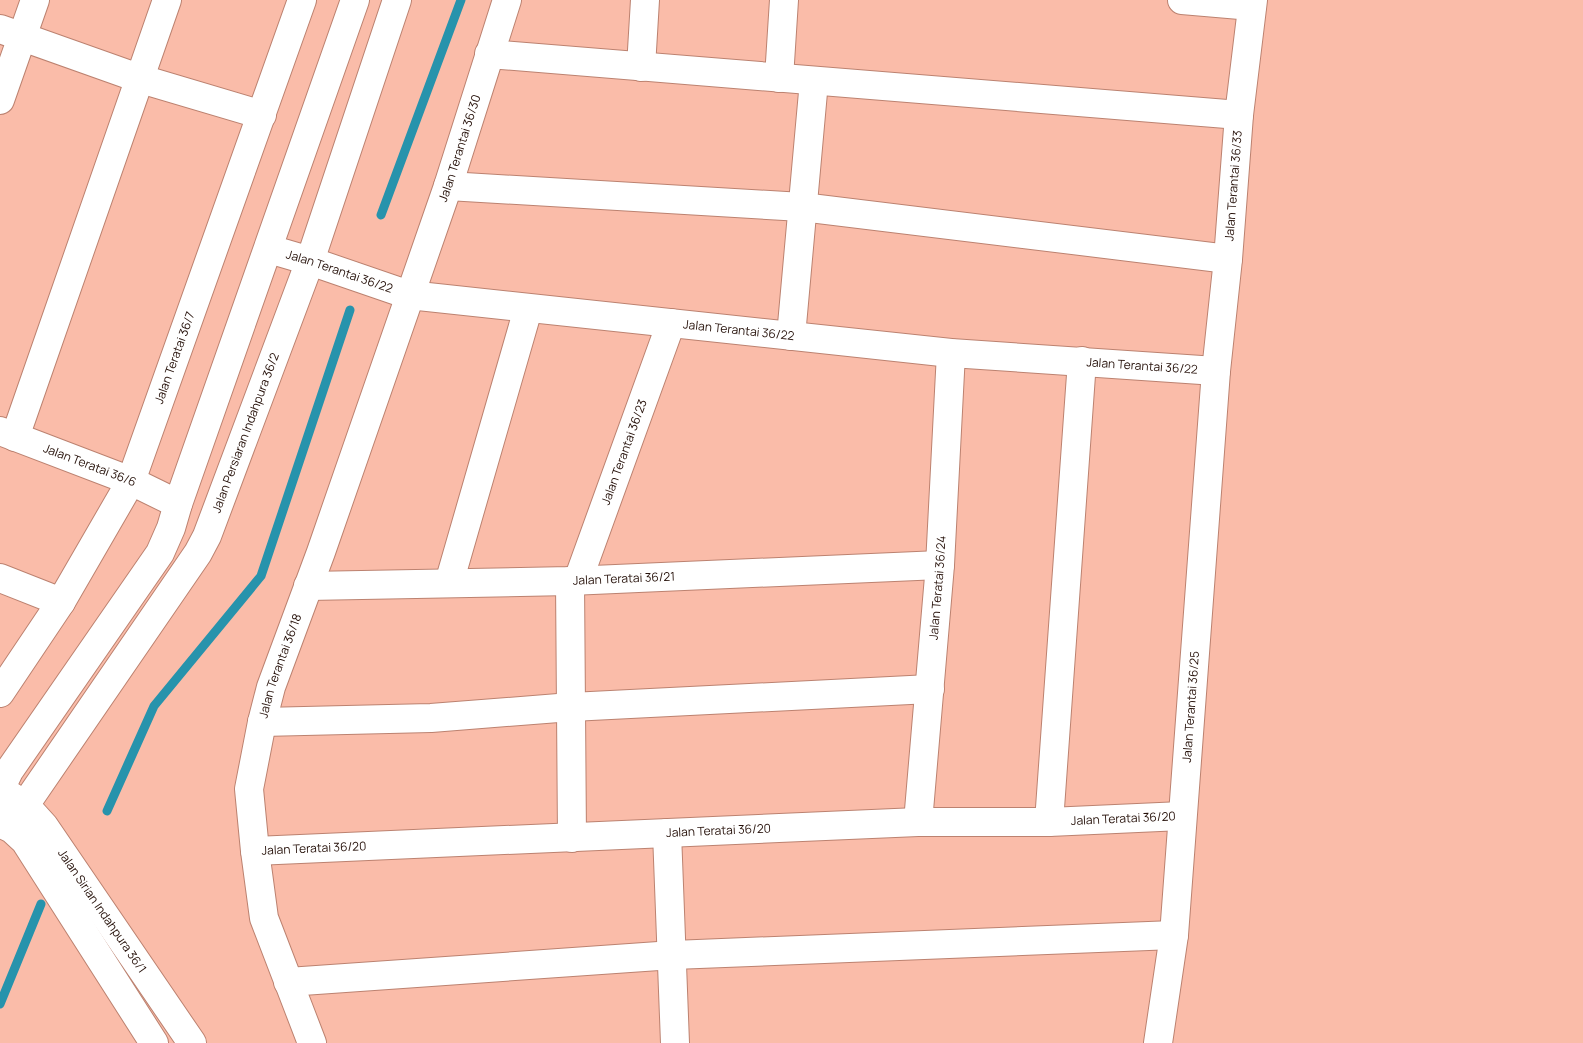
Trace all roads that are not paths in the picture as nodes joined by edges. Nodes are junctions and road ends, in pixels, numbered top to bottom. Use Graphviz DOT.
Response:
graph roads {
  1 [pos="35,0"];
  2 [pos="167,0"];
  3 [pos="302,0"];
  4 [pos="355,0"];
  5 [pos="397,0"];
  6 [pos="507,0"];
  7 [pos="646,0"];
  8 [pos="784,0"];
  9 [pos="1182,0"];
  10 [pos="1252,3"];
  11 [pos="11,32"];
  12 [pos="489,54"];
  13 [pos="641,67"];
  14 [pos="779,78"];
  15 [pos="141,79"];
  16 [pos="814,81"];
  17 [pos="0,100"];
  18 [pos="262,115"];
  19 [pos="1239,115"];
  20 [pos="448,186"];
  21 [pos="802,207"];
  22 [pos="269,249"];
  23 [pos="1228,259"];
  24 [pos="310,261"];
  25 [pos="409,296"];
  26 [pos="528,309"];
  27 [pos="671,323"];
  28 [pos="791,336"];
  29 [pos="952,353"];
  30 [pos="1082,361"];
  31 [pos="1216,371"];
  32 [pos="7,434"];
  33 [pos="131,481"];
  34 [pos="178,504"];
  35 [pos="940,565"];
  36 [pos="0,578"];
  37 [pos="574,581"];
  38 [pos="449,583"];
  39 [pos="308,586"];
  40 [pos="61,602"];
  41 [pos="930,689"];
  42 [pos="0,693"];
  43 [pos="571,707"];
  44 [pos="262,722"];
  45 [pos="6,809"];
  46 [pos="1182,816"];
  47 [pos="918,822"];
  48 [pos="1049,822"];
  49 [pos="667,833"];
  50 [pos="572,838"];
  51 [pos="255,851"];
  52 [pos="1174,935"];
  53 [pos="673,955"];
  54 [pos="288,982"];
  55 [pos="154,1043"];
  56 [pos="192,1043"];
  57 [pos="312,1043"];
  58 [pos="675,1043"];
  59 [pos="1158,1043"];
  1 -- 11 [label="street"];
  2 -- 15 [label="street"];
  3 -- 18 [label="street, Jalan Teratai 36/7"];
  4 -- 22 [label="street"];
  5 -- 24 [label="street, Jalan Persiaran Indahpura 36/2"];
  6 -- 12 [label="street, Jalan Terantai 36/30"];
  7 -- 13 [label="street"];
  8 -- 14 [label="street"];
  9 -- 10 [label="street"];
  10 -- 19 [label="street, Jalan Terantai 36/33"];
  11 -- 15 [label="street"];
  11 -- 17 [label="street"];
  12 -- 13 [label="street"];
  12 -- 20 [label="street, Jalan Terantai 36/30"];
  13 -- 14 [label="street"];
  14 -- 16 [label="street"];
  15 -- 18 [label="street"];
  15 -- 32 [label="street"];
  16 -- 19 [label="street"];
  16 -- 21 [label="street"];
  18 -- 33 [label="street, Jalan Teratai 36/7"];
  19 -- 23 [label="street, Jalan Terantai 36/33"];
  20 -- 21 [label="street"];
  20 -- 25 [label="street, Jalan Terantai 36/30"];
  21 -- 23 [label="street"];
  21 -- 28 [label="street"];
  22 -- 24 [label="street, Jalan Terantai 36/22"];
  22 -- 34 [label="street"];
  23 -- 31 [label="street, Jalan Terantai 36/33"];
  24 -- 25 [label="street, Jalan Terantai 36/22"];
  24 -- 45 [label="street, Jalan Persiaran Indahpura 36/2"];
  25 -- 26 [label="street, Jalan Terantai 36/22"];
  25 -- 39 [label="street, Jalan Terantai 36/18"];
  26 -- 27 [label="street, Jalan Terantai 36/22"];
  26 -- 38 [label="street"];
  27 -- 28 [label="street, Jalan Terantai 36/22"];
  27 -- 37 [label="street, Jalan Terantai 36/23"];
  28 -- 29 [label="street, Jalan Terantai 36/22"];
  29 -- 30 [label="street, Jalan Terantai 36/22"];
  29 -- 35 [label="street, Jalan Teratai 36/24"];
  30 -- 31 [label="street, Jalan Terantai 36/22"];
  30 -- 48 [label="street"];
  31 -- 46 [label="street, Jalan Terantai 36/25"];
  32 -- 33 [label="street, Jalan Teratai 36/6"];
  33 -- 34 [label="street, Jalan Teratai 36/6"];
  33 -- 40 [label="street, Jalan Teratai 36/7"];
  34 -- 45 [label="street"];
  35 -- 37 [label="street, Jalan Teratai 36/21"];
  35 -- 41 [label="street, Jalan Teratai 36/24"];
  36 -- 40 [label="street"];
  37 -- 38 [label="street, Jalan Teratai 36/21"];
  37 -- 43 [label="street"];
  38 -- 39 [label="street, Jalan Teratai 36/21"];
  39 -- 44 [label="street, Jalan Terantai 36/18"];
  40 -- 42 [label="street, Jalan Teratai 36/7"];
  41 -- 43 [label="street"];
  41 -- 47 [label="street, Jalan Teratai 36/24"];
  43 -- 44 [label="street"];
  43 -- 50 [label="street"];
  44 -- 51 [label="street, Jalan Terantai 36/18"];
  45 -- 55 [label="street, Jalan Sirian Indahpura 36/1"];
  45 -- 56 [label="street, Jalan Sirian Indahpura 36/1"];
  46 -- 48 [label="street, Jalan Teratai 36/20"];
  46 -- 52 [label="street, Jalan Terantai 36/25"];
  47 -- 48 [label="street, Jalan Teratai 36/20"];
  47 -- 49 [label="street, Jalan Teratai 36/20"];
  49 -- 50 [label="street, Jalan Teratai 36/20"];
  49 -- 53 [label="street"];
  50 -- 51 [label="street, Jalan Teratai 36/20"];
  51 -- 54 [label="street, Jalan Terantai 36/18"];
  52 -- 53 [label="street"];
  52 -- 59 [label="street, Jalan Terantai 36/25"];
  53 -- 54 [label="street"];
  53 -- 58 [label="street"];
  54 -- 57 [label="street, Jalan Terantai 36/18"];
}
